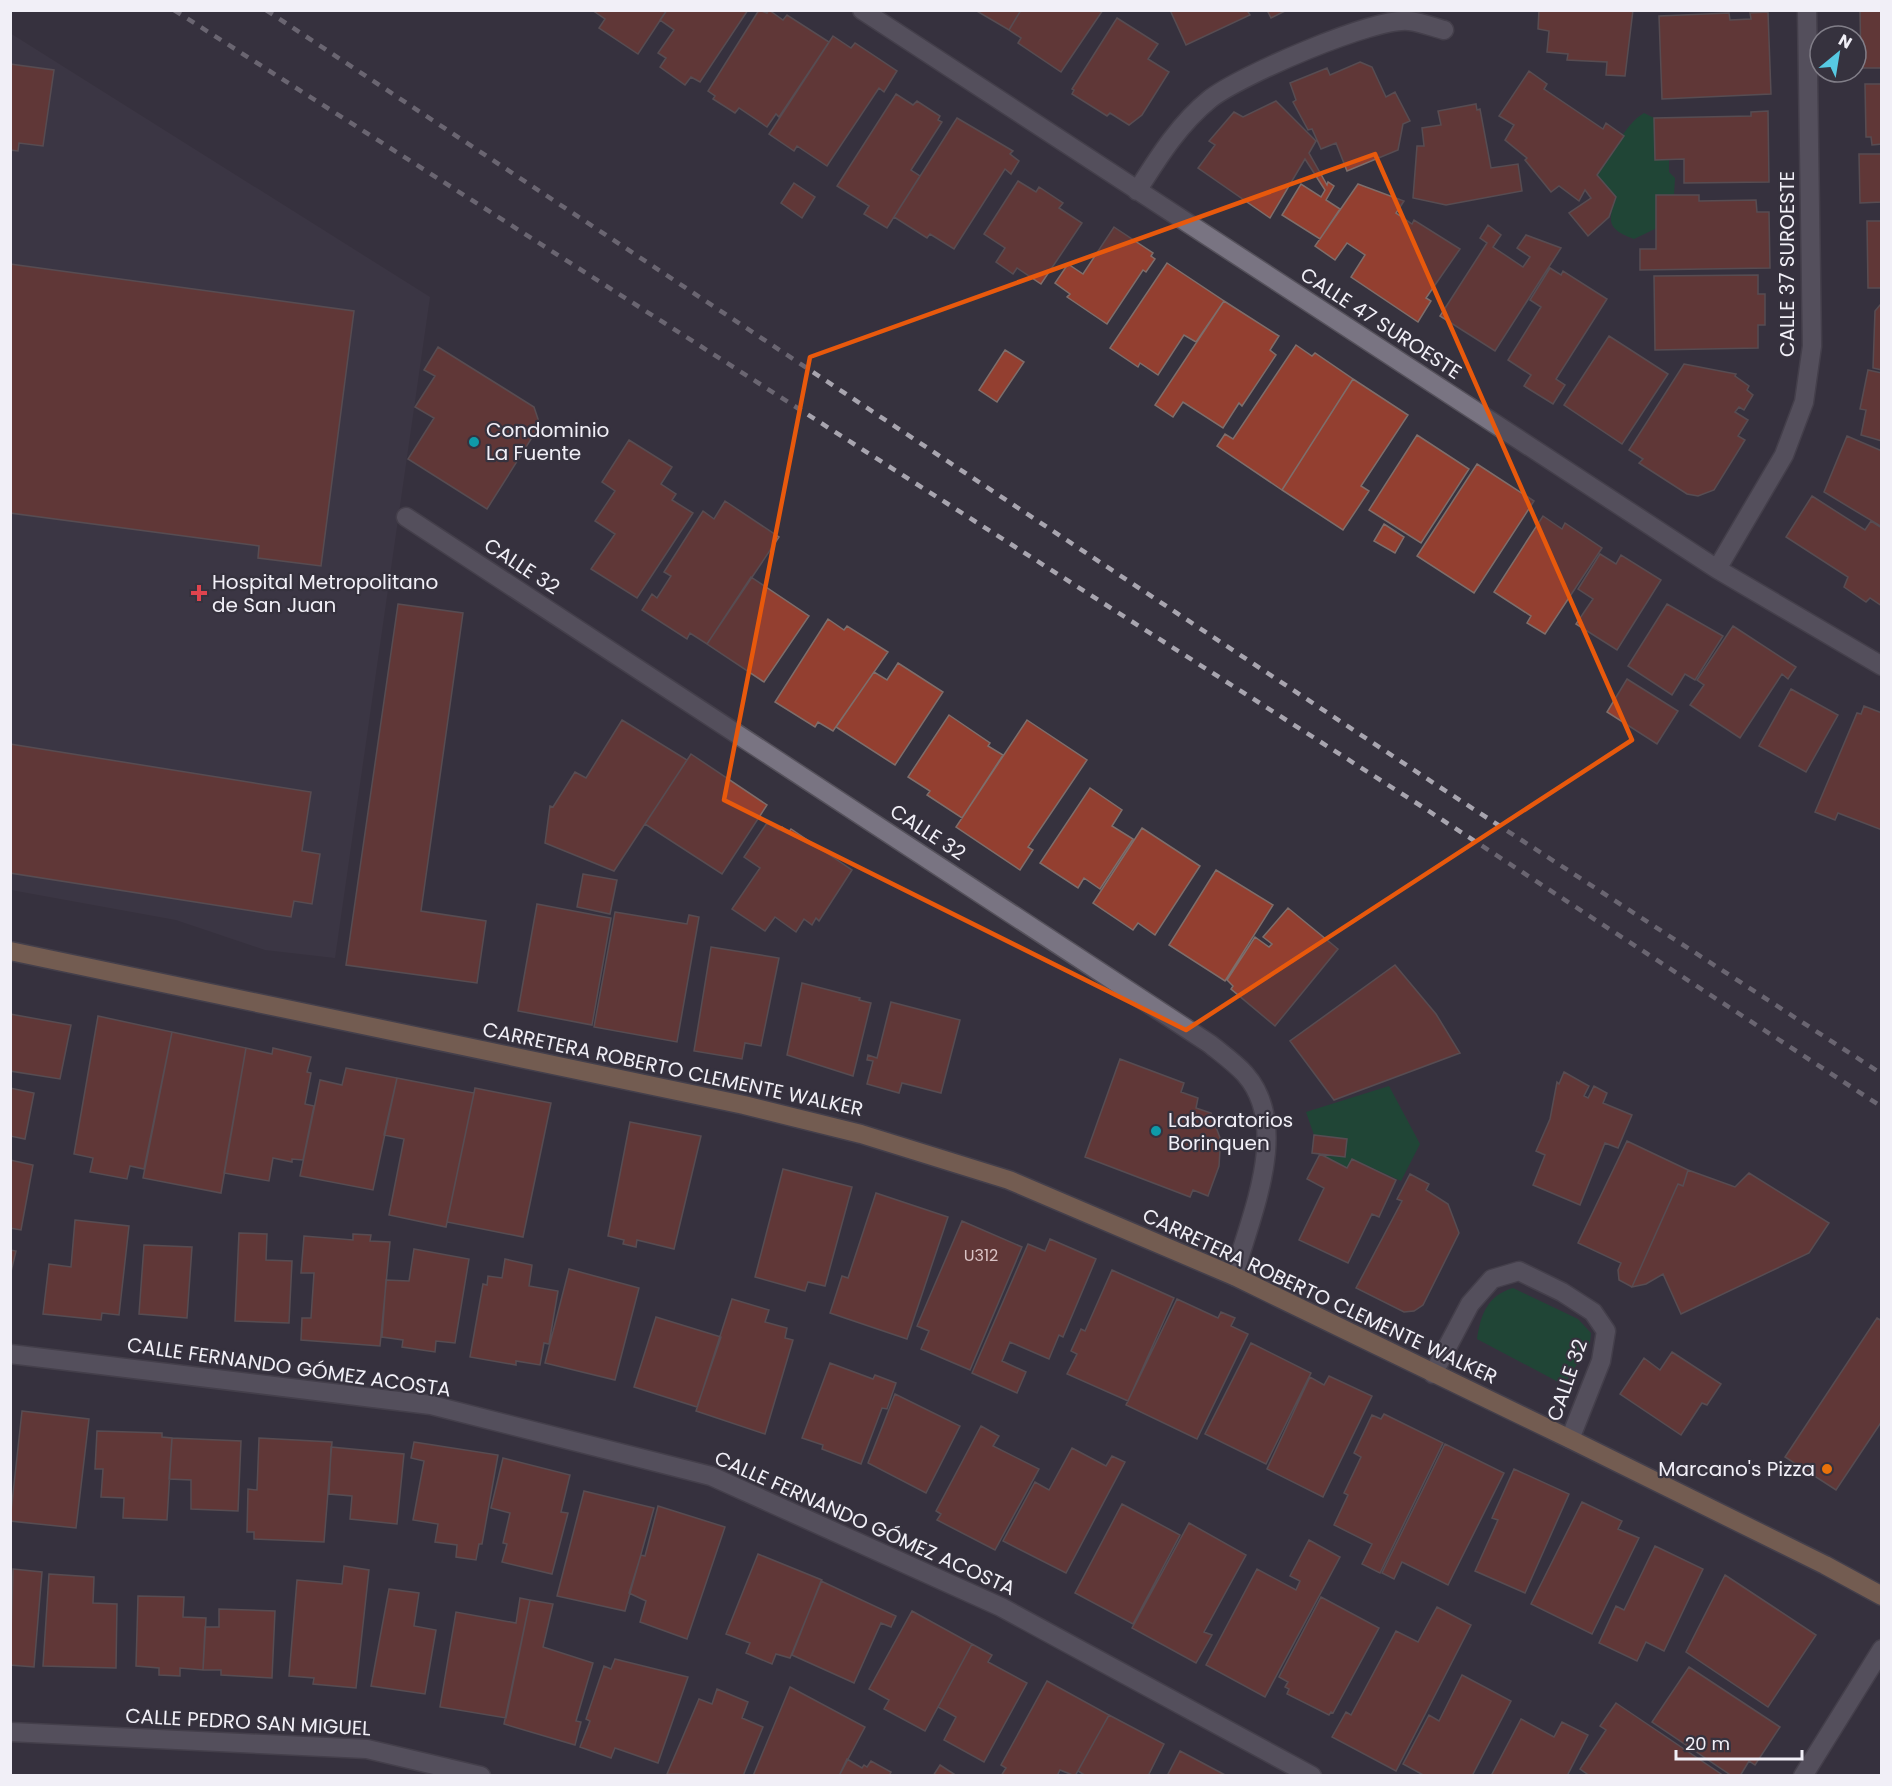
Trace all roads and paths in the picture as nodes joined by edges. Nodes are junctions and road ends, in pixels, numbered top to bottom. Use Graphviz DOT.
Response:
graph roads {
  1 [pos="862,10"];
  2 [pos="1807,10"];
  3 [pos="1444,30"];
  4 [pos="1137,191"];
  5 [pos="406,517"];
  6 [pos="1717,568"];
  7 [pos="1881,666"];
  8 [pos="10,951"];
  9 [pos="1234,1276"];
  10 [pos="10,1354"];
  11 [pos="1433,1374"];
  12 [pos="1570,1439"];
  13 [pos="1881,1596"];
  14 [pos="1881,1649"];
  15 [pos="10,1732"];
  16 [pos="481,1776"];
  17 [pos="1312,1776"];
  18 [pos="1803,1776"];
  1 -- 4 [label="street, CALLE 47 SUROESTE"];
  2 -- 6 [label="street, CALLE 37 SUROESTE"];
  3 -- 4 [label="street"];
  4 -- 6 [label="street, CALLE 47 SUROESTE"];
  5 -- 9 [label="street, CALLE 32"];
  6 -- 7 [label="street, CALLE 47 SUROESTE"];
  8 -- 9 [label="main road, CARRETERA ROBERTO CLEMENTE WALKER"];
  9 -- 11 [label="main road, CARRETERA ROBERTO CLEMENTE WALKER"];
  10 -- 17 [label="street, CALLE FERNANDO GÓMEZ ACOSTA"];
  11 -- 12 [label="main road, CARRETERA ROBERTO CLEMENTE WALKER"];
  11 -- 12 [label="street, CALLE 32"];
  12 -- 13 [label="main road, CARRETERA ROBERTO CLEMENTE WALKER"];
  14 -- 18 [label="street"];
  15 -- 16 [label="street, CALLE PEDRO SAN MIGUEL"];
}
